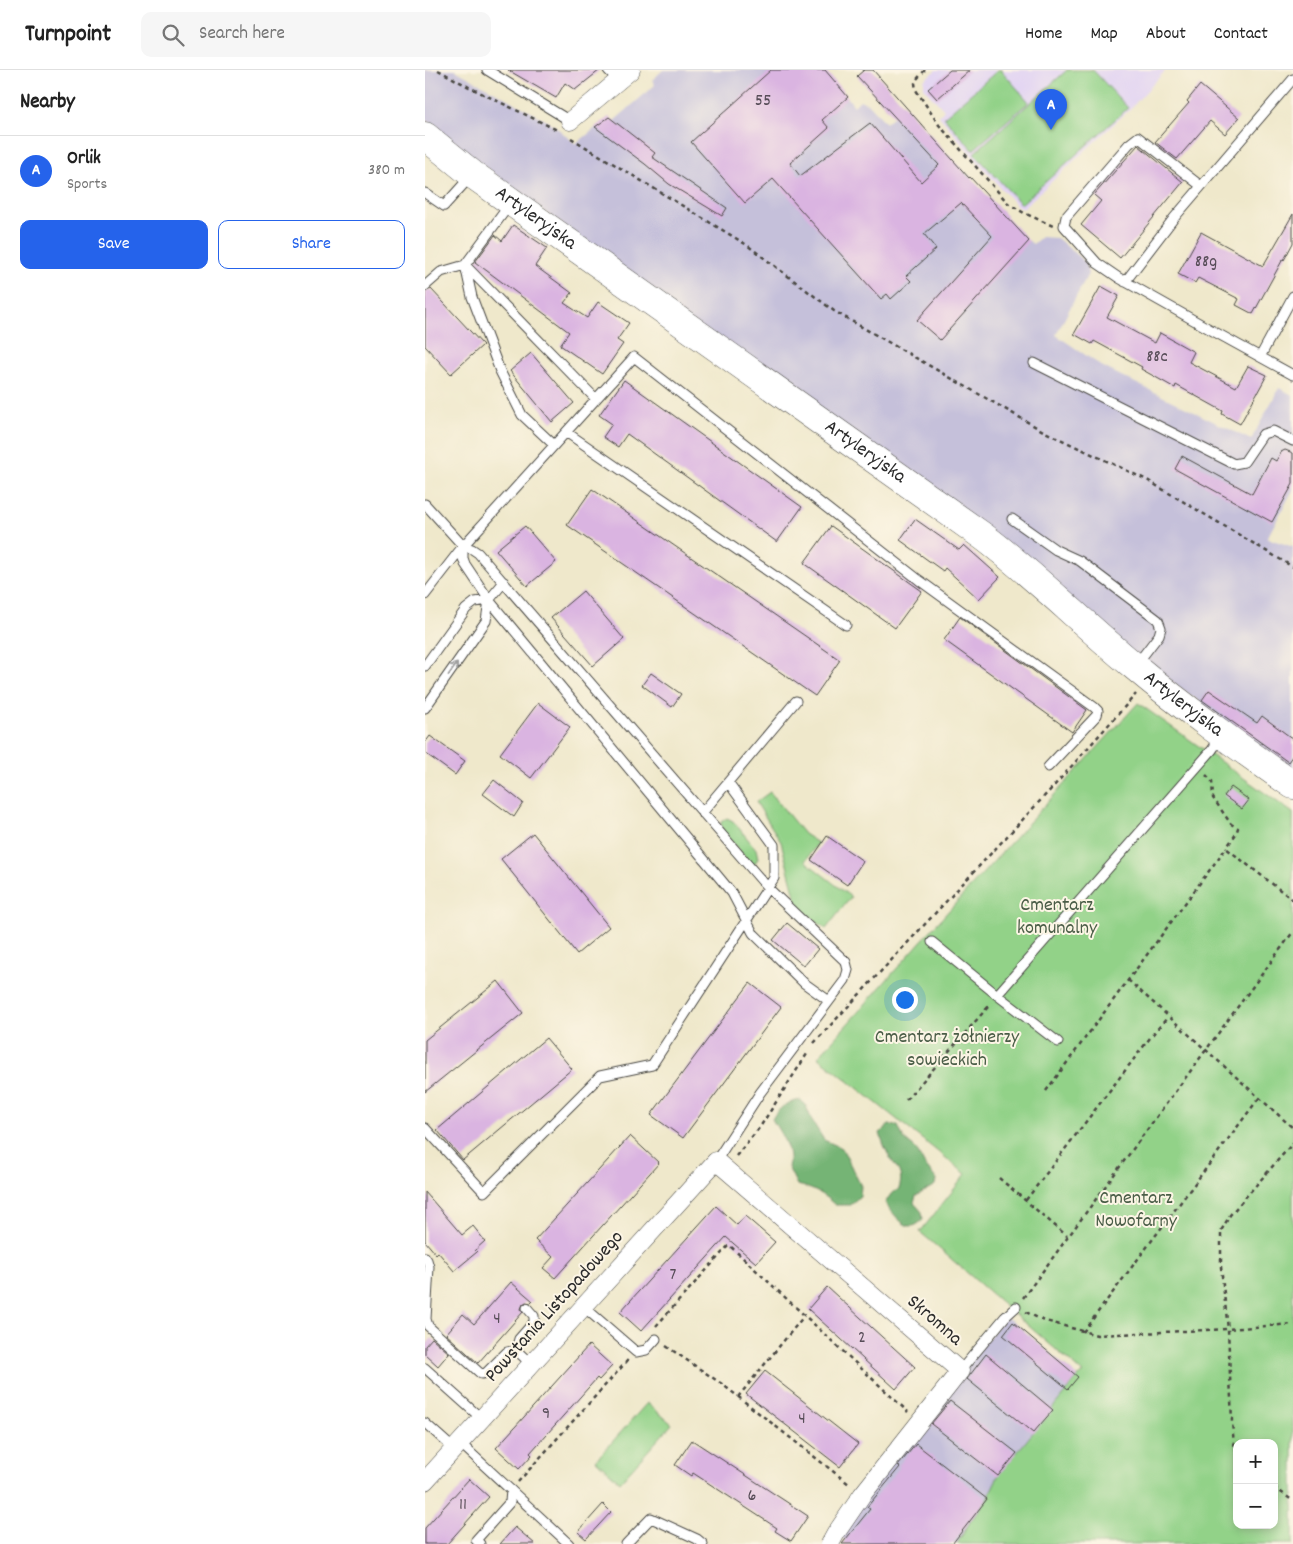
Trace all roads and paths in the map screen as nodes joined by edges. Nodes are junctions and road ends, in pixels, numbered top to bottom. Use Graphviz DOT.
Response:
graph roads {
  1 [pos="438,70"];
  2 [pos="487,70"];
  3 [pos="925,70"];
  4 [pos="619,73"];
  5 [pos="1293,79"];
  6 [pos="565,126"];
  7 [pos="425,136"];
  8 [pos="472,174"];
  9 [pos="1201,186"];
  10 [pos="425,193"];
  11 [pos="512,202"];
  12 [pos="1065,226"];
  13 [pos="465,265"];
  14 [pos="1125,282"];
  15 [pos="425,286"];
  16 [pos="1293,296"];
  17 [pos="1260,357"];
  18 [pos="1034,363"];
  19 [pos="1293,375"];
  20 [pos="596,399"];
  21 [pos="566,432"];
  22 [pos="1293,441"];
  23 [pos="554,445"];
  24 [pos="425,504"];
  25 [pos="1012,520"];
  26 [pos="463,546"];
  27 [pos="1293,567"];
  28 [pos="504,582"];
  29 [pos="425,595"];
  30 [pos="489,600"];
  31 [pos="846,625"];
  32 [pos="425,666"];
  33 [pos="1136,679"];
  34 [pos="796,701"];
  35 [pos="425,708"];
  36 [pos="1222,734"];
  37 [pos="1048,767"];
  38 [pos="1197,767"];
  39 [pos="728,782"];
  40 [pos="1293,785"];
  41 [pos="702,813"];
  42 [pos="1226,848"];
  43 [pos="768,888"];
  44 [pos="1293,900"];
  45 [pos="745,920"];
  46 [pos="1293,932"];
  47 [pos="932,942"];
  48 [pos="1128,980"];
  49 [pos="999,996"];
  50 [pos="829,1001"];
  51 [pos="1168,1017"];
  52 [pos="1058,1042"];
  53 [pos="1205,1050"];
  54 [pos="1046,1090"];
  55 [pos="1259,1098"];
  56 [pos="906,1100"];
  57 [pos="425,1128"];
  58 [pos="1293,1128"];
  59 [pos="1293,1142"];
  60 [pos="724,1161"];
  61 [pos="999,1178"];
  62 [pos="1026,1200"];
  63 [pos="1067,1236"];
  64 [pos="425,1257"];
  65 [pos="584,1307"];
  66 [pos="1016,1307"];
  67 [pos="527,1308"];
  68 [pos="804,1316"];
  69 [pos="1293,1324"];
  70 [pos="1228,1329"];
  71 [pos="1083,1332"];
  72 [pos="656,1339"];
  73 [pos="516,1350"];
  74 [pos="636,1352"];
  75 [pos="531,1364"];
  76 [pos="425,1368"];
  77 [pos="960,1371"];
  78 [pos="738,1397"];
  79 [pos="482,1419"];
  80 [pos="919,1422"];
  81 [pos="425,1423"];
  82 [pos="1234,1439"];
  83 [pos="457,1446"];
  84 [pos="425,1481"];
  85 [pos="511,1490"];
  86 [pos="1278,1490"];
  87 [pos="862,1495"];
  88 [pos="1293,1501"];
  89 [pos="480,1544"];
  90 [pos="569,1544"];
  91 [pos="626,1544"];
  92 [pos="703,1544"];
  93 [pos="830,1544"];
  1 -- 6 [label="path"];
  2 -- 6 [label="lane"];
  3 -- 12 [label="path"];
  4 -- 6 [label="street"];
  5 -- 9 [label="lane"];
  6 -- 27 [label="path"];
  7 -- 8 [label="main road, Artyleryjska"];
  8 -- 10 [label="lane"];
  8 -- 11 [label="main road, Artyleryjska"];
  9 -- 12 [label="lane"];
  9 -- 14 [label="lane"];
  11 -- 13 [label="lane"];
  11 -- 33 [label="main road, Artyleryjska"];
  12 -- 14 [label="lane"];
  13 -- 15 [label="lane"];
  13 -- 20 [label="lane"];
  13 -- 23 [label="lane"];
  14 -- 17 [label="lane"];
  16 -- 17 [label="lane"];
  17 -- 19 [label="lane"];
  18 -- 22 [label="lane"];
  20 -- 21 [label="lane"];
  20 -- 37 [label="lane"];
  21 -- 23 [label="lane"];
  21 -- 31 [label="lane"];
  23 -- 26 [label="lane"];
  24 -- 26 [label="lane"];
  25 -- 33 [label="lane"];
  26 -- 28 [label="lane"];
  26 -- 29 [label="lane"];
  26 -- 30 [label="lane"];
  28 -- 30 [label="lane"];
  28 -- 41 [label="lane"];
  30 -- 32 [label="lane"];
  35 -- 30 [label="lane, one-way"];
  30 -- 45 [label="lane"];
  33 -- 36 [label="main road, Artyleryjska"];
  33 -- 60 [label="path"];
  34 -- 39 [label="lane"];
  36 -- 38 [label="lane"];
  36 -- 40 [label="main road, Artyleryjska"];
  38 -- 42 [label="path"];
  38 -- 49 [label="lane"];
  39 -- 41 [label="lane"];
  39 -- 43 [label="lane"];
  41 -- 43 [label="lane"];
  42 -- 44 [label="path"];
  42 -- 48 [label="path"];
  43 -- 45 [label="lane"];
  43 -- 50 [label="lane"];
  45 -- 50 [label="lane"];
  45 -- 57 [label="lane"];
  46 -- 53 [label="path"];
  47 -- 49 [label="lane"];
  48 -- 51 [label="path"];
  48 -- 54 [label="path"];
  49 -- 52 [label="lane"];
  49 -- 56 [label="path"];
  50 -- 60 [label="lane"];
  51 -- 53 [label="path"];
  51 -- 62 [label="path"];
  53 -- 55 [label="path"];
  53 -- 63 [label="path"];
  55 -- 58 [label="path"];
  55 -- 71 [label="path"];
  59 -- 70 [label="path"];
  60 -- 65 [label="street, Powstania Listopadowego"];
  60 -- 77 [label="street, Skromna"];
  61 -- 62 [label="path"];
  62 -- 63 [label="path"];
  63 -- 66 [label="path"];
  64 -- 73 [label="lane"];
  65 -- 74 [label="lane"];
  65 -- 75 [label="street, Powstania Listopadowego"];
  66 -- 71 [label="path"];
  66 -- 77 [label="lane"];
  67 -- 73 [label="lane"];
  68 -- 72 [label="path"];
  68 -- 78 [label="path"];
  68 -- 80 [label="path"];
  69 -- 70 [label="path"];
  70 -- 71 [label="path"];
  70 -- 82 [label="path"];
  72 -- 74 [label="lane"];
  72 -- 78 [label="path"];
  73 -- 75 [label="lane"];
  74 -- 85 [label="path"];
  75 -- 79 [label="street, Powstania Listopadowego"];
  76 -- 79 [label="lane"];
  77 -- 80 [label="street, Skromna"];
  78 -- 87 [label="path"];
  79 -- 83 [label="street, Powstania Listopadowego"];
  80 -- 87 [label="street, Skromna"];
  81 -- 83 [label="lane"];
  83 -- 84 [label="street, Powstania Listopadowego"];
  83 -- 85 [label="lane"];
  85 -- 89 [label="lane"];
  85 -- 90 [label="lane"];
  86 -- 88 [label="path"];
  87 -- 93 [label="street, Skromna"];
  91 -- 92 [label="lane"];
}
